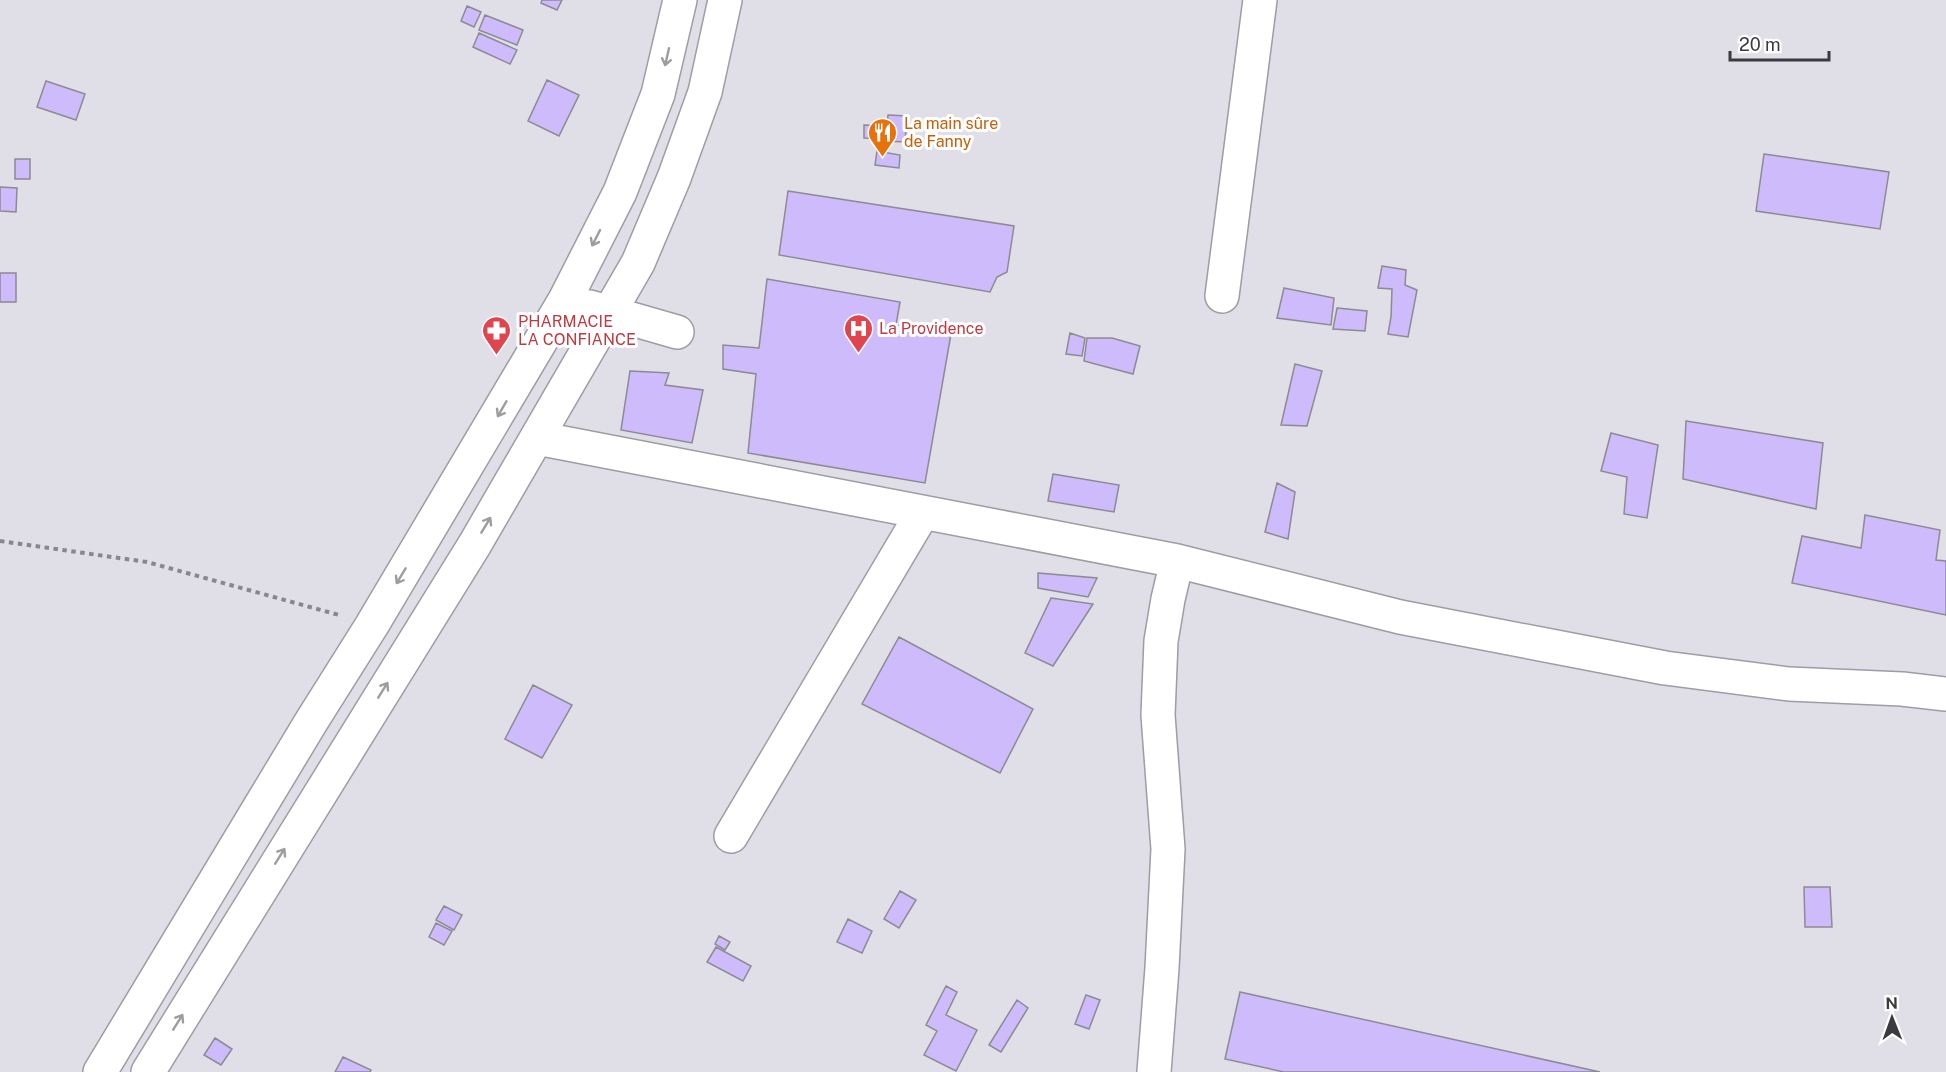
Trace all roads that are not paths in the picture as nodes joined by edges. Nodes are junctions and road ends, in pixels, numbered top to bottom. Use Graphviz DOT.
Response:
graph roads {
  1 [pos="680,0"];
  2 [pos="725,0"];
  3 [pos="1260,0"];
  4 [pos="1221,296"];
  5 [pos="565,300"];
  6 [pos="611,313"];
  7 [pos="677,332"];
  8 [pos="537,438"];
  9 [pos="923,512"];
  10 [pos="1177,561"];
  11 [pos="1946,694"];
  12 [pos="731,836"];
  13 [pos="100,1072"];
  14 [pos="147,1072"];
  15 [pos="1154,1072"];
  1 -- 5 [label="street, one-way"];
  2 -- 6 [label="street"];
  3 -- 4 [label="street"];
  5 -- 6 [label="street"];
  5 -- 13 [label="street, one-way"];
  6 -- 7 [label="street"];
  6 -- 8 [label="street"];
  8 -- 9 [label="street"];
  14 -- 8 [label="street, one-way"];
  9 -- 10 [label="street"];
  9 -- 12 [label="street"];
  10 -- 11 [label="street"];
  10 -- 15 [label="street"];
}
